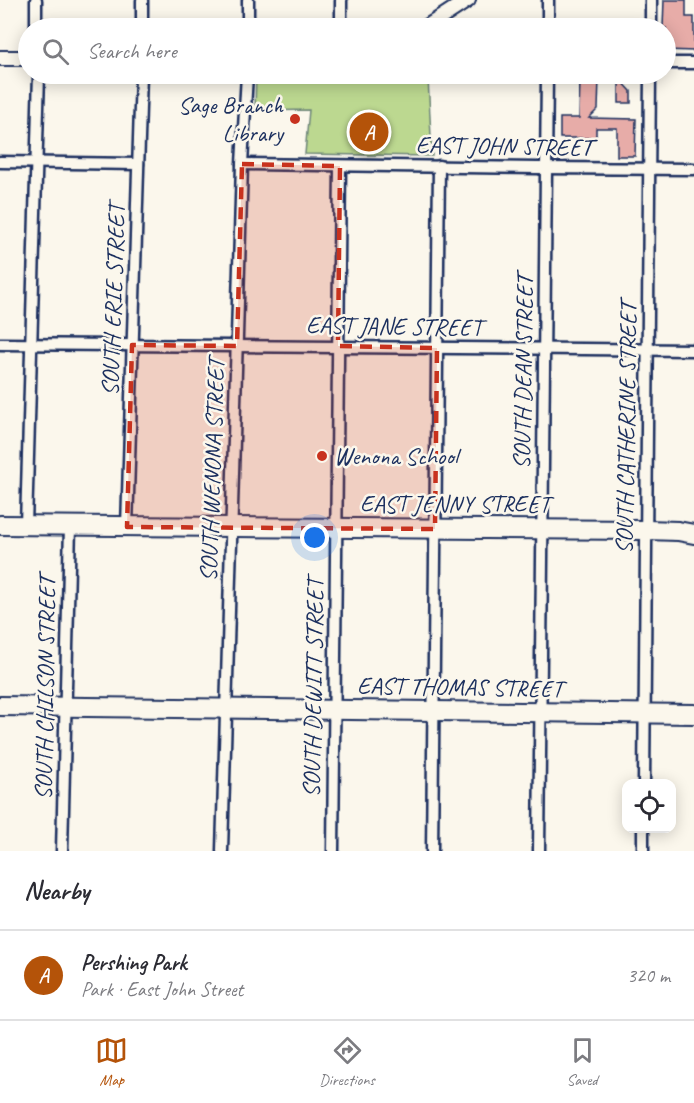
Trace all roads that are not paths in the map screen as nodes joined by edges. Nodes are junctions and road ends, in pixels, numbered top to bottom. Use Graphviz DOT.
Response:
graph roads {
  1 [pos="36,0"];
  2 [pos="142,0"];
  3 [pos="248,0"];
  4 [pos="341,0"];
  5 [pos="468,0"];
  6 [pos="548,0"];
  7 [pos="651,0"];
  8 [pos="36,18"];
  9 [pos="142,18"];
  10 [pos="248,18"];
  11 [pos="341,18"];
  12 [pos="440,18"];
  13 [pos="548,18"];
  14 [pos="651,18"];
  15 [pos="0,58"];
  16 [pos="18,58"];
  17 [pos="676,63"];
  18 [pos="694,63"];
  19 [pos="39,84"];
  20 [pos="141,84"];
  21 [pos="246,84"];
  22 [pos="547,84"];
  23 [pos="650,84"];
  24 [pos="0,162"];
  25 [pos="36,163"];
  26 [pos="138,164"];
  27 [pos="242,164"];
  28 [pos="340,166"];
  29 [pos="439,166"];
  30 [pos="547,168"];
  31 [pos="650,169"];
  32 [pos="694,169"];
  33 [pos="0,344"];
  34 [pos="32,344"];
  35 [pos="132,345"];
  36 [pos="237,346"];
  37 [pos="338,346"];
  38 [pos="437,348"];
  39 [pos="544,348"];
  40 [pos="648,349"];
  41 [pos="694,350"];
  42 [pos="0,525"];
  43 [pos="26,525"];
  44 [pos="70,526"];
  45 [pos="127,527"];
  46 [pos="232,527"];
  47 [pos="336,527"];
  48 [pos="435,529"];
  49 [pos="542,529"];
  50 [pos="646,530"];
  51 [pos="689,532"];
  52 [pos="0,706"];
  53 [pos="66,707"];
  54 [pos="226,709"];
  55 [pos="334,710"];
  56 [pos="433,710"];
  57 [pos="539,712"];
  58 [pos="644,713"];
  59 [pos="694,714"];
  60 [pos="644,779"];
  61 [pos="643,833"];
  62 [pos="62,851"];
  63 [pos="222,851"];
  64 [pos="333,851"];
  65 [pos="432,851"];
  66 [pos="539,851"];
  67 [pos="643,851"];
  1 -- 8 [label="street"];
  2 -- 9 [label="street"];
  3 -- 10 [label="street"];
  4 -- 11 [label="street"];
  5 -- 12 [label="main road"];
  6 -- 13 [label="street"];
  7 -- 14 [label="street"];
  15 -- 16 [label="main road"];
  17 -- 18 [label="street"];
  19 -- 25 [label="street"];
  20 -- 26 [label="street, SOUTH ERIE STREET"];
  21 -- 27 [label="street, SOUTH WENONA STREET"];
  22 -- 30 [label="street, SOUTH DEAN STREET"];
  23 -- 31 [label="street, SOUTH CATHERINE STREET"];
  24 -- 25 [label="street"];
  25 -- 26 [label="street"];
  25 -- 34 [label="street"];
  26 -- 35 [label="street, SOUTH ERIE STREET"];
  27 -- 28 [label="street, EAST JOHN STREET"];
  27 -- 36 [label="street, SOUTH WENONA STREET"];
  28 -- 29 [label="street, EAST JOHN STREET"];
  28 -- 37 [label="street, SOUTH DEWITT STREET"];
  29 -- 30 [label="street, EAST JOHN STREET"];
  29 -- 38 [label="street"];
  30 -- 31 [label="street, EAST JOHN STREET"];
  30 -- 39 [label="street, SOUTH DEAN STREET"];
  31 -- 32 [label="street, EAST JOHN STREET"];
  31 -- 40 [label="street, SOUTH CATHERINE STREET"];
  33 -- 34 [label="street, EAST JANE STREET"];
  34 -- 35 [label="street, EAST JANE STREET"];
  34 -- 43 [label="street"];
  35 -- 36 [label="street, EAST JANE STREET"];
  35 -- 45 [label="street, SOUTH ERIE STREET"];
  36 -- 37 [label="street, EAST JANE STREET"];
  36 -- 46 [label="street, SOUTH WENONA STREET"];
  37 -- 38 [label="street, EAST JANE STREET"];
  37 -- 47 [label="street, SOUTH DEWITT STREET"];
  38 -- 39 [label="street, EAST JANE STREET"];
  38 -- 48 [label="street"];
  39 -- 40 [label="street, EAST JANE STREET"];
  39 -- 49 [label="street, SOUTH DEAN STREET"];
  40 -- 41 [label="street, EAST JANE STREET"];
  40 -- 50 [label="street, SOUTH CATHERINE STREET"];
  42 -- 43 [label="highway, EAST JENNY STREET"];
  43 -- 44 [label="highway, EAST JENNY STREET"];
  44 -- 45 [label="highway, EAST JENNY STREET"];
  44 -- 53 [label="street, SOUTH CHILSON STREET"];
  45 -- 46 [label="highway, EAST JENNY STREET"];
  46 -- 47 [label="highway, EAST JENNY STREET"];
  46 -- 54 [label="street, SOUTH WENONA STREET"];
  47 -- 48 [label="highway, EAST JENNY STREET"];
  47 -- 55 [label="street, SOUTH DEWITT STREET"];
  48 -- 49 [label="highway, EAST JENNY STREET"];
  48 -- 56 [label="street"];
  49 -- 50 [label="highway, EAST JENNY STREET"];
  49 -- 57 [label="street, SOUTH DEAN STREET"];
  50 -- 51 [label="highway, EAST JENNY STREET"];
  50 -- 58 [label="street, SOUTH CATHERINE STREET"];
  52 -- 53 [label="highway, EAST THOMAS STREET"];
  53 -- 54 [label="highway, EAST THOMAS STREET"];
  53 -- 62 [label="street, SOUTH CHILSON STREET"];
  54 -- 55 [label="highway, EAST THOMAS STREET"];
  54 -- 63 [label="street, SOUTH WENONA STREET"];
  55 -- 56 [label="highway, EAST THOMAS STREET"];
  55 -- 64 [label="street, SOUTH DEWITT STREET"];
  56 -- 57 [label="highway, EAST THOMAS STREET"];
  56 -- 65 [label="street"];
  57 -- 58 [label="highway, EAST THOMAS STREET"];
  57 -- 66 [label="street, SOUTH DEAN STREET"];
  58 -- 59 [label="highway, EAST THOMAS STREET"];
  58 -- 60 [label="street, SOUTH CATHERINE STREET"];
  61 -- 67 [label="street"];
}
